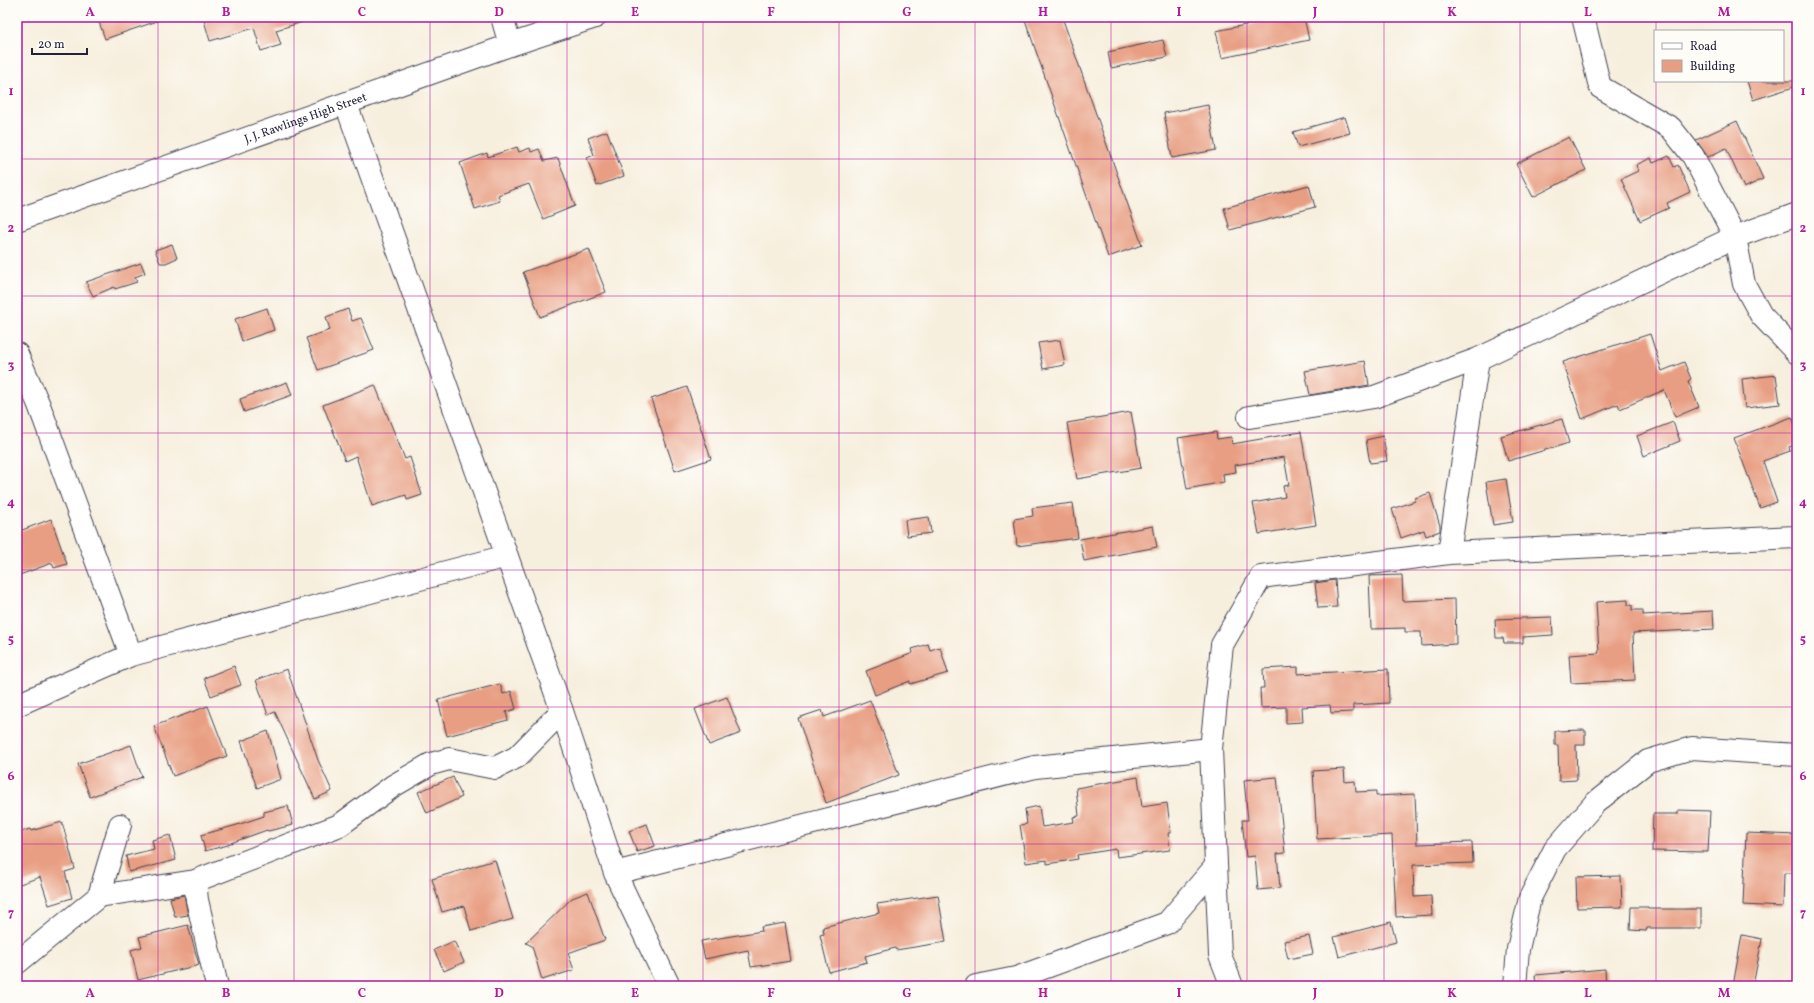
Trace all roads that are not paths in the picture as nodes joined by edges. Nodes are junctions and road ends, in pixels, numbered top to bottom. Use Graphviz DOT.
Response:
graph roads {
  1 [pos="502,17"];
  2 [pos="595,17"];
  3 [pos="1584,17"];
  4 [pos="510,45"];
  5 [pos="346,104"];
  6 [pos="1797,214"];
  7 [pos="17,220"];
  8 [pos="1735,237"];
  9 [pos="1797,353"];
  10 [pos="17,354"];
  11 [pos="1478,359"];
  12 [pos="1249,417"];
  13 [pos="1797,537"];
  14 [pos="1449,553"];
  15 [pos="507,556"];
  16 [pos="131,655"];
  17 [pos="17,705"];
  18 [pos="562,711"];
  19 [pos="1211,749"];
  20 [pos="1797,755"];
  21 [pos="120,824"];
  22 [pos="1216,866"];
  23 [pos="616,873"];
  24 [pos="195,880"];
  25 [pos="99,896"];
  26 [pos="17,963"];
  27 [pos="217,986"];
  28 [pos="669,986"];
  29 [pos="976,986"];
  30 [pos="1232,986"];
  31 [pos="1515,986"];
  1 -- 4 [label="street"];
  2 -- 4 [label="street, J. J. Rawlings High Street"];
  3 -- 8 [label="street"];
  4 -- 5 [label="street, J. J. Rawlings High Street"];
  5 -- 7 [label="street, J. J. Rawlings High Street"];
  5 -- 15 [label="street"];
  6 -- 8 [label="street"];
  8 -- 9 [label="street"];
  8 -- 11 [label="street"];
  10 -- 16 [label="street"];
  11 -- 12 [label="street"];
  11 -- 14 [label="street"];
  13 -- 14 [label="street"];
  14 -- 19 [label="street"];
  15 -- 16 [label="street"];
  15 -- 18 [label="street"];
  16 -- 17 [label="street"];
  18 -- 23 [label="street"];
  18 -- 24 [label="street"];
  19 -- 22 [label="street"];
  19 -- 23 [label="street"];
  20 -- 31 [label="street"];
  21 -- 25 [label="street"];
  22 -- 29 [label="street"];
  22 -- 30 [label="street"];
  23 -- 28 [label="street"];
  24 -- 25 [label="street"];
  24 -- 27 [label="street"];
  25 -- 26 [label="street"];
}
